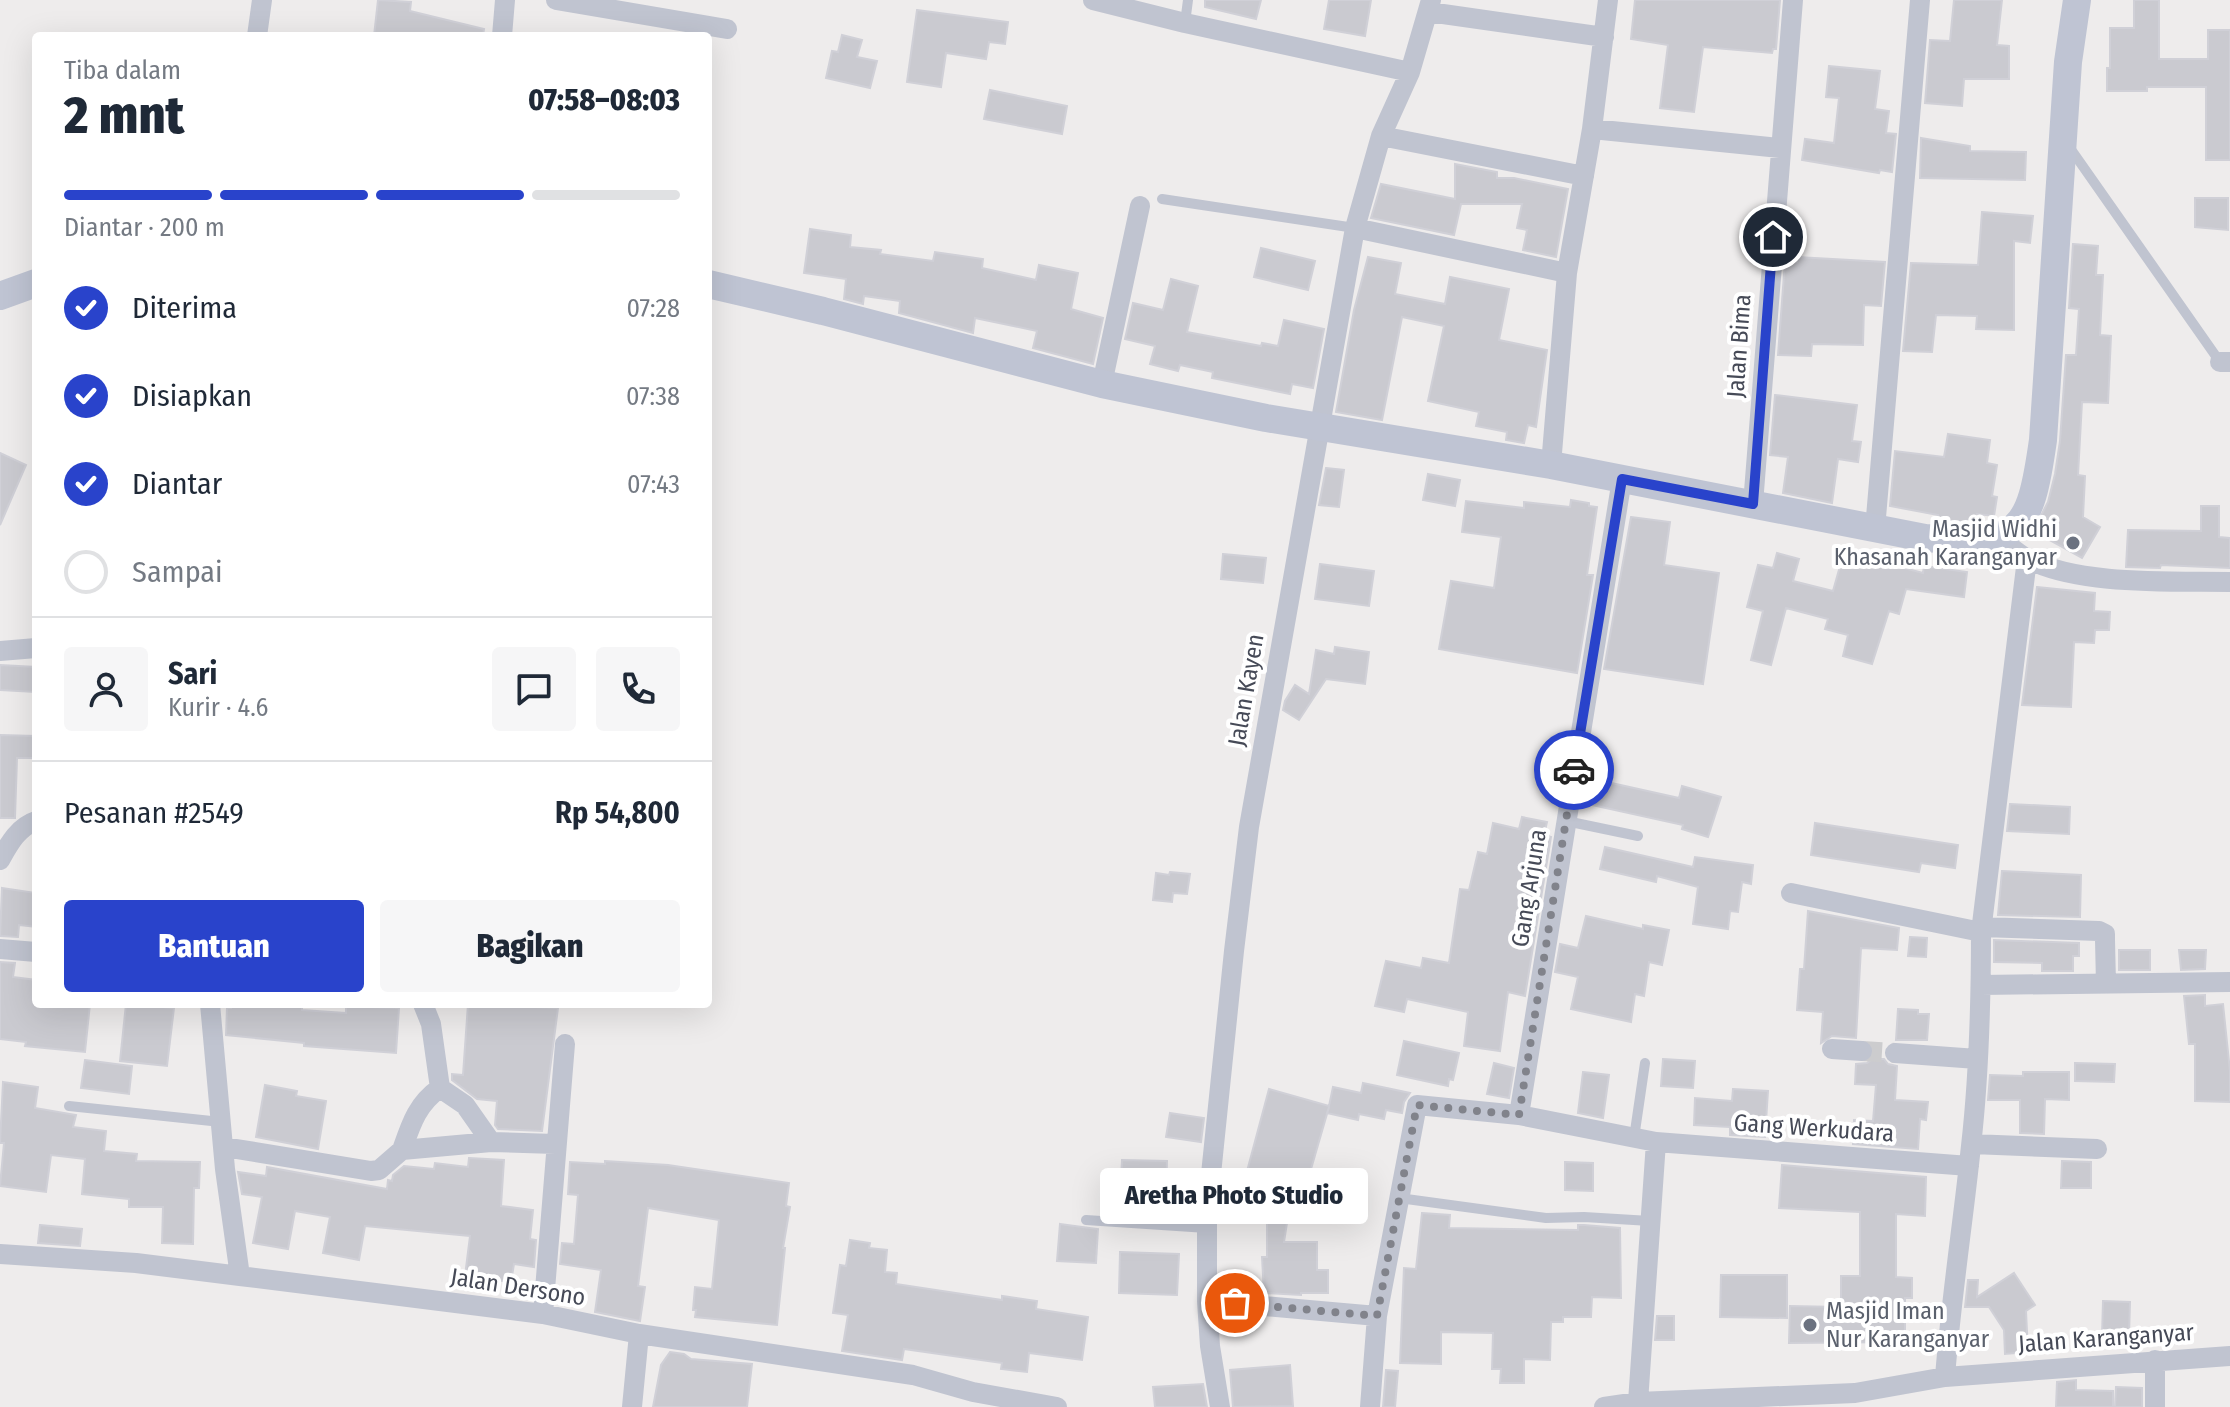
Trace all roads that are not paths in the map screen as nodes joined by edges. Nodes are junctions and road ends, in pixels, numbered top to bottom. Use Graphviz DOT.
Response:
graph roads {
  1 [pos="262,0"];
  2 [pos="505,0"];
  3 [pos="556,0"];
  4 [pos="1093,0"];
  5 [pos="1188,0"];
  6 [pos="1608,0"];
  7 [pos="1793,0"];
  8 [pos="1920,0"];
  9 [pos="2077,0"];
  10 [pos="1430,6"];
  11 [pos="1185,23"];
  12 [pos="727,29"];
  13 [pos="258,32"];
  14 [pos="502,32"];
  15 [pos="1604,37"];
  16 [pos="1410,72"];
  17 [pos="1592,129"];
  18 [pos="1381,136"];
  19 [pos="2064,139"];
  20 [pos="1780,148"];
  21 [pos="1584,176"];
  22 [pos="1162,199"];
  23 [pos="1140,206"];
  24 [pos="1355,228"];
  25 [pos="1567,273"];
  26 [pos="32,284"];
  27 [pos="712,285"];
  28 [pos="0,296"];
  29 [pos="2225,362"];
  30 [pos="1102,384"];
  31 [pos="1318,426"];
  32 [pos="1551,465"];
  33 [pos="1622,479"];
  34 [pos="1753,504"];
  35 [pos="1875,529"];
  36 [pos="1996,536"];
  37 [pos="2027,559"];
  38 [pos="2230,582"];
  39 [pos="32,648"];
  40 [pos="0,651"];
  41 [pos="1566,821"];
  42 [pos="32,822"];
  43 [pos="1638,836"];
  44 [pos="0,860"];
  45 [pos="1791,893"];
  46 [pos="1981,930"];
  47 [pos="0,949"];
  48 [pos="32,952"];
  49 [pos="2230,982"];
  50 [pos="2106,984"];
  51 [pos="1981,985"];
  52 [pos="210,1008"];
  53 [pos="425,1008"];
  54 [pos="565,1044"];
  55 [pos="1832,1049"];
  56 [pos="1862,1051"];
  57 [pos="1895,1053"];
  58 [pos="1977,1059"];
  59 [pos="1645,1063"];
  60 [pos="440,1088"];
  61 [pos="69,1106"];
  62 [pos="1519,1115"];
  63 [pos="221,1122"];
  64 [pos="1634,1138"];
  65 [pos="491,1142"];
  66 [pos="1656,1142"];
  67 [pos="555,1144"];
  68 [pos="1972,1144"];
  69 [pos="224,1147"];
  70 [pos="2097,1149"];
  71 [pos="402,1150"];
  72 [pos="1969,1166"];
  73 [pos="1399,1198"];
  74 [pos="1086,1220"];
  75 [pos="1650,1221"];
  76 [pos="1207,1228"];
  77 [pos="0,1254"];
  78 [pos="240,1276"];
  79 [pos="1207,1301"];
  80 [pos="543,1314"];
  81 [pos="1377,1316"];
  82 [pos="639,1334"];
  83 [pos="2230,1356"];
  84 [pos="2155,1360"];
  85 [pos="1945,1377"];
  86 [pos="1854,1400"];
  87 [pos="1769,1401"];
  88 [pos="1638,1402"];
  89 [pos="1219,1406"];
  90 [pos="632,1407"];
  91 [pos="1057,1407"];
  92 [pos="1370,1407"];
  93 [pos="1604,1407"];
  94 [pos="2155,1407"];
  1 -- 13 [label="street"];
  2 -- 14 [label="street"];
  3 -- 12 [label="street"];
  4 -- 11 [label="street"];
  5 -- 11 [label="lane"];
  6 -- 15 [label="street"];
  7 -- 20 [label="street, Jalan Bima"];
  8 -- 35 [label="street"];
  9 -- 19 [label="main road"];
  10 -- 15 [label="street"];
  10 -- 16 [label="street, Jalan Kayen"];
  11 -- 16 [label="street"];
  15 -- 17 [label="street"];
  16 -- 18 [label="street, Jalan Kayen"];
  17 -- 20 [label="street"];
  17 -- 21 [label="street"];
  18 -- 21 [label="street"];
  18 -- 24 [label="street, Jalan Kayen"];
  19 -- 29 [label="lane"];
  19 -- 36 [label="main road"];
  20 -- 34 [label="street, Jalan Bima"];
  21 -- 25 [label="street"];
  22 -- 24 [label="lane"];
  23 -- 30 [label="street"];
  24 -- 25 [label="street"];
  24 -- 31 [label="street, Jalan Kayen"];
  25 -- 32 [label="street"];
  26 -- 28 [label="main road"];
  27 -- 30 [label="main road"];
  30 -- 31 [label="main road"];
  31 -- 32 [label="main road"];
  31 -- 76 [label="street, Jalan Kayen"];
  32 -- 33 [label="main road"];
  33 -- 34 [label="main road"];
  33 -- 41 [label="street, Gang Arjuna"];
  34 -- 35 [label="main road"];
  35 -- 36 [label="main road"];
  36 -- 37 [label="street"];
  37 -- 38 [label="street"];
  37 -- 46 [label="street"];
  39 -- 40 [label="street"];
  41 -- 43 [label="lane"];
  41 -- 62 [label="street, Gang Arjuna"];
  42 -- 44 [label="street"];
  45 -- 46 [label="street"];
  46 -- 50 [label="street"];
  46 -- 51 [label="street"];
  47 -- 48 [label="street"];
  49 -- 50 [label="street"];
  50 -- 51 [label="street"];
  51 -- 58 [label="street"];
  52 -- 63 [label="street"];
  53 -- 60 [label="street"];
  54 -- 67 [label="street"];
  55 -- 56 [label="street"];
  57 -- 58 [label="street"];
  58 -- 68 [label="street"];
  59 -- 64 [label="lane"];
  60 -- 65 [label="street"];
  60 -- 71 [label="street"];
  61 -- 63 [label="lane"];
  62 -- 64 [label="street"];
  62 -- 73 [label="street"];
  63 -- 69 [label="street"];
  64 -- 66 [label="street"];
  65 -- 67 [label="street"];
  65 -- 71 [label="street"];
  66 -- 72 [label="street, Gang Werkudara"];
  66 -- 75 [label="street"];
  67 -- 80 [label="street"];
  68 -- 70 [label="street"];
  68 -- 72 [label="street"];
  69 -- 71 [label="street"];
  69 -- 78 [label="street"];
  72 -- 85 [label="street"];
  73 -- 75 [label="lane"];
  73 -- 81 [label="street"];
  74 -- 76 [label="lane"];
  75 -- 88 [label="street"];
  76 -- 79 [label="street, Jalan Kayen"];
  77 -- 78 [label="street, Jalan Dersono"];
  78 -- 80 [label="street, Jalan Dersono"];
  79 -- 81 [label="street"];
  79 -- 89 [label="street, Jalan Kayen"];
  80 -- 82 [label="street, Jalan Dersono"];
  81 -- 92 [label="street"];
  82 -- 90 [label="street"];
  82 -- 91 [label="street, Jalan Dersono"];
  83 -- 84 [label="street, Jalan Karanganyar"];
  84 -- 85 [label="street, Jalan Karanganyar"];
  84 -- 94 [label="street"];
  85 -- 86 [label="street, Jalan Karanganyar"];
  86 -- 87 [label="street, Jalan Karanganyar"];
  87 -- 88 [label="street, Jalan Karanganyar"];
  88 -- 93 [label="street, Jalan Karanganyar"];
}
